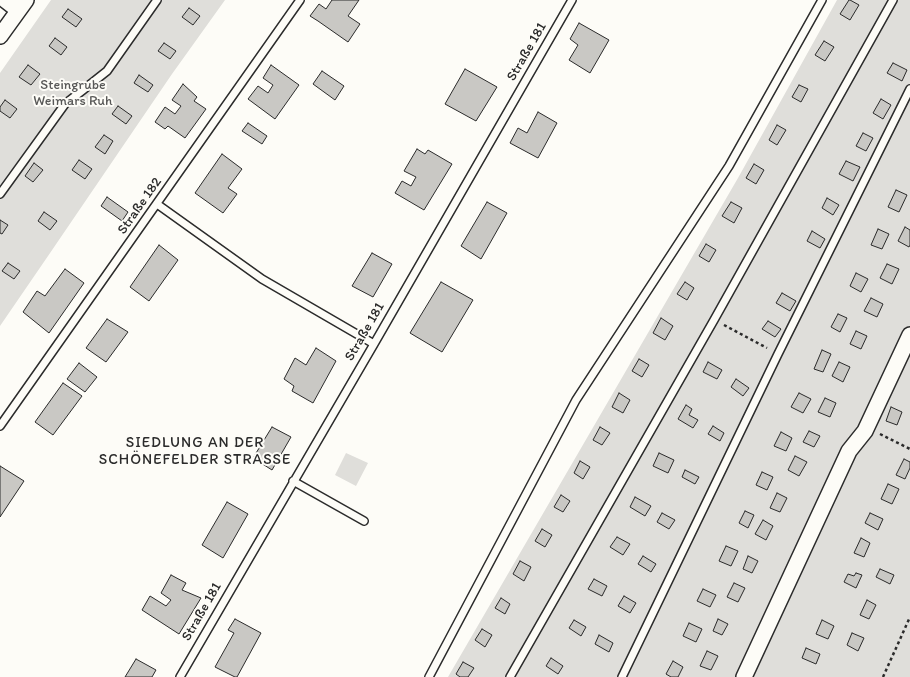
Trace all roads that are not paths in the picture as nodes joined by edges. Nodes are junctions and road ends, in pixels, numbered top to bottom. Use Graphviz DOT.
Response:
graph roads {
  1 [pos="5,0"];
  2 [pos="157,0"];
  3 [pos="300,0"];
  4 [pos="572,0"];
  5 [pos="822,0"];
  6 [pos="893,0"];
  7 [pos="22,5"];
  8 [pos="0,36"];
  9 [pos="910,89"];
  10 [pos="0,194"];
  11 [pos="157,204"];
  12 [pos="910,335"];
  13 [pos="374,344"];
  14 [pos="0,426"];
  15 [pos="293,481"];
  16 [pos="364,521"];
  17 [pos="180,677"];
  18 [pos="429,677"];
  19 [pos="510,677"];
  20 [pos="622,677"];
  21 [pos="744,677"];
  1 -- 7 [label="street"];
  2 -- 10 [label="lane"];
  3 -- 11 [label="lane, Straße 182"];
  4 -- 13 [label="lane, Straße 181"];
  5 -- 18 [label="lane"];
  6 -- 19 [label="lane"];
  7 -- 8 [label="street"];
  9 -- 20 [label="lane"];
  11 -- 13 [label="lane"];
  11 -- 14 [label="lane, Straße 182"];
  12 -- 21 [label="street"];
  13 -- 15 [label="lane, Straße 181"];
  15 -- 16 [label="lane"];
  15 -- 17 [label="lane, Straße 181"];
}
